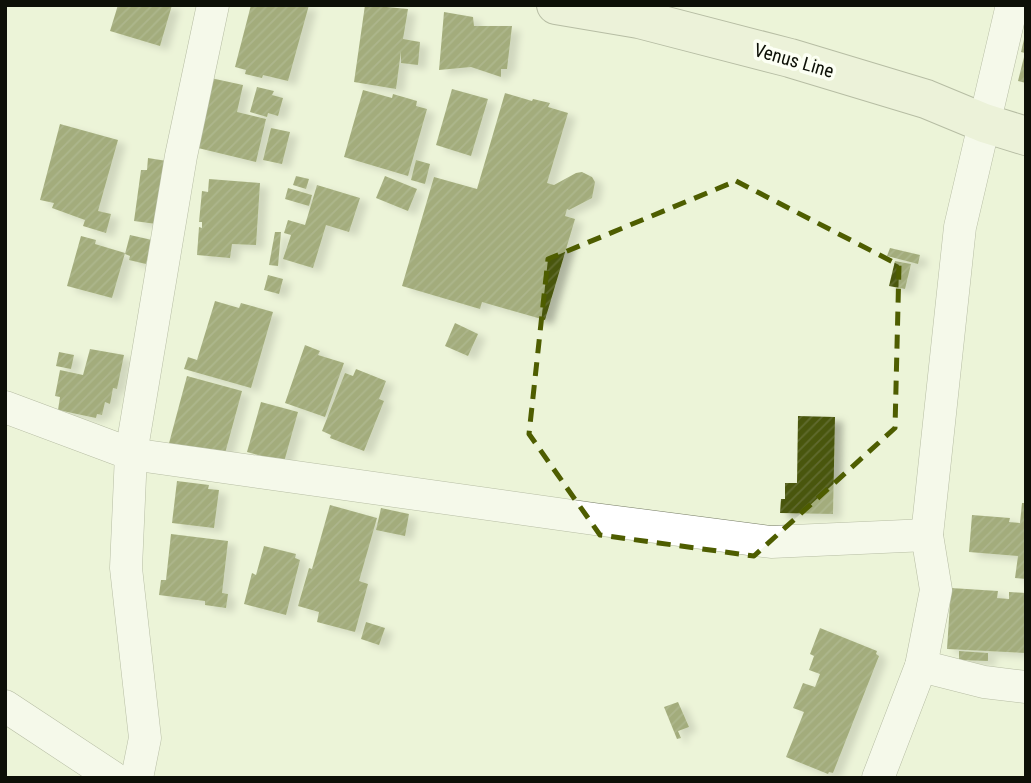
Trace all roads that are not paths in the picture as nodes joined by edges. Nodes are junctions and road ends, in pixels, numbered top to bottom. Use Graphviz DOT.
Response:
graph roads {
  1 [pos="213,5"];
  2 [pos="556,5"];
  3 [pos="1012,5"];
  4 [pos="984,122"];
  5 [pos="1026,136"];
  6 [pos="5,407"];
  7 [pos="131,454"];
  8 [pos="927,535"];
  9 [pos="921,666"];
  10 [pos="1026,687"];
  11 [pos="5,706"];
  12 [pos="114,778"];
  13 [pos="137,778"];
  14 [pos="878,778"];
  1 -- 7 [label="street"];
  2 -- 4 [label="main road, Venus Line"];
  3 -- 4 [label="street"];
  4 -- 5 [label="main road, Venus Line"];
  4 -- 8 [label="street"];
  6 -- 7 [label="street"];
  7 -- 8 [label="street"];
  7 -- 13 [label="street"];
  8 -- 9 [label="street"];
  9 -- 10 [label="street"];
  9 -- 14 [label="street"];
  11 -- 12 [label="street"];
}
